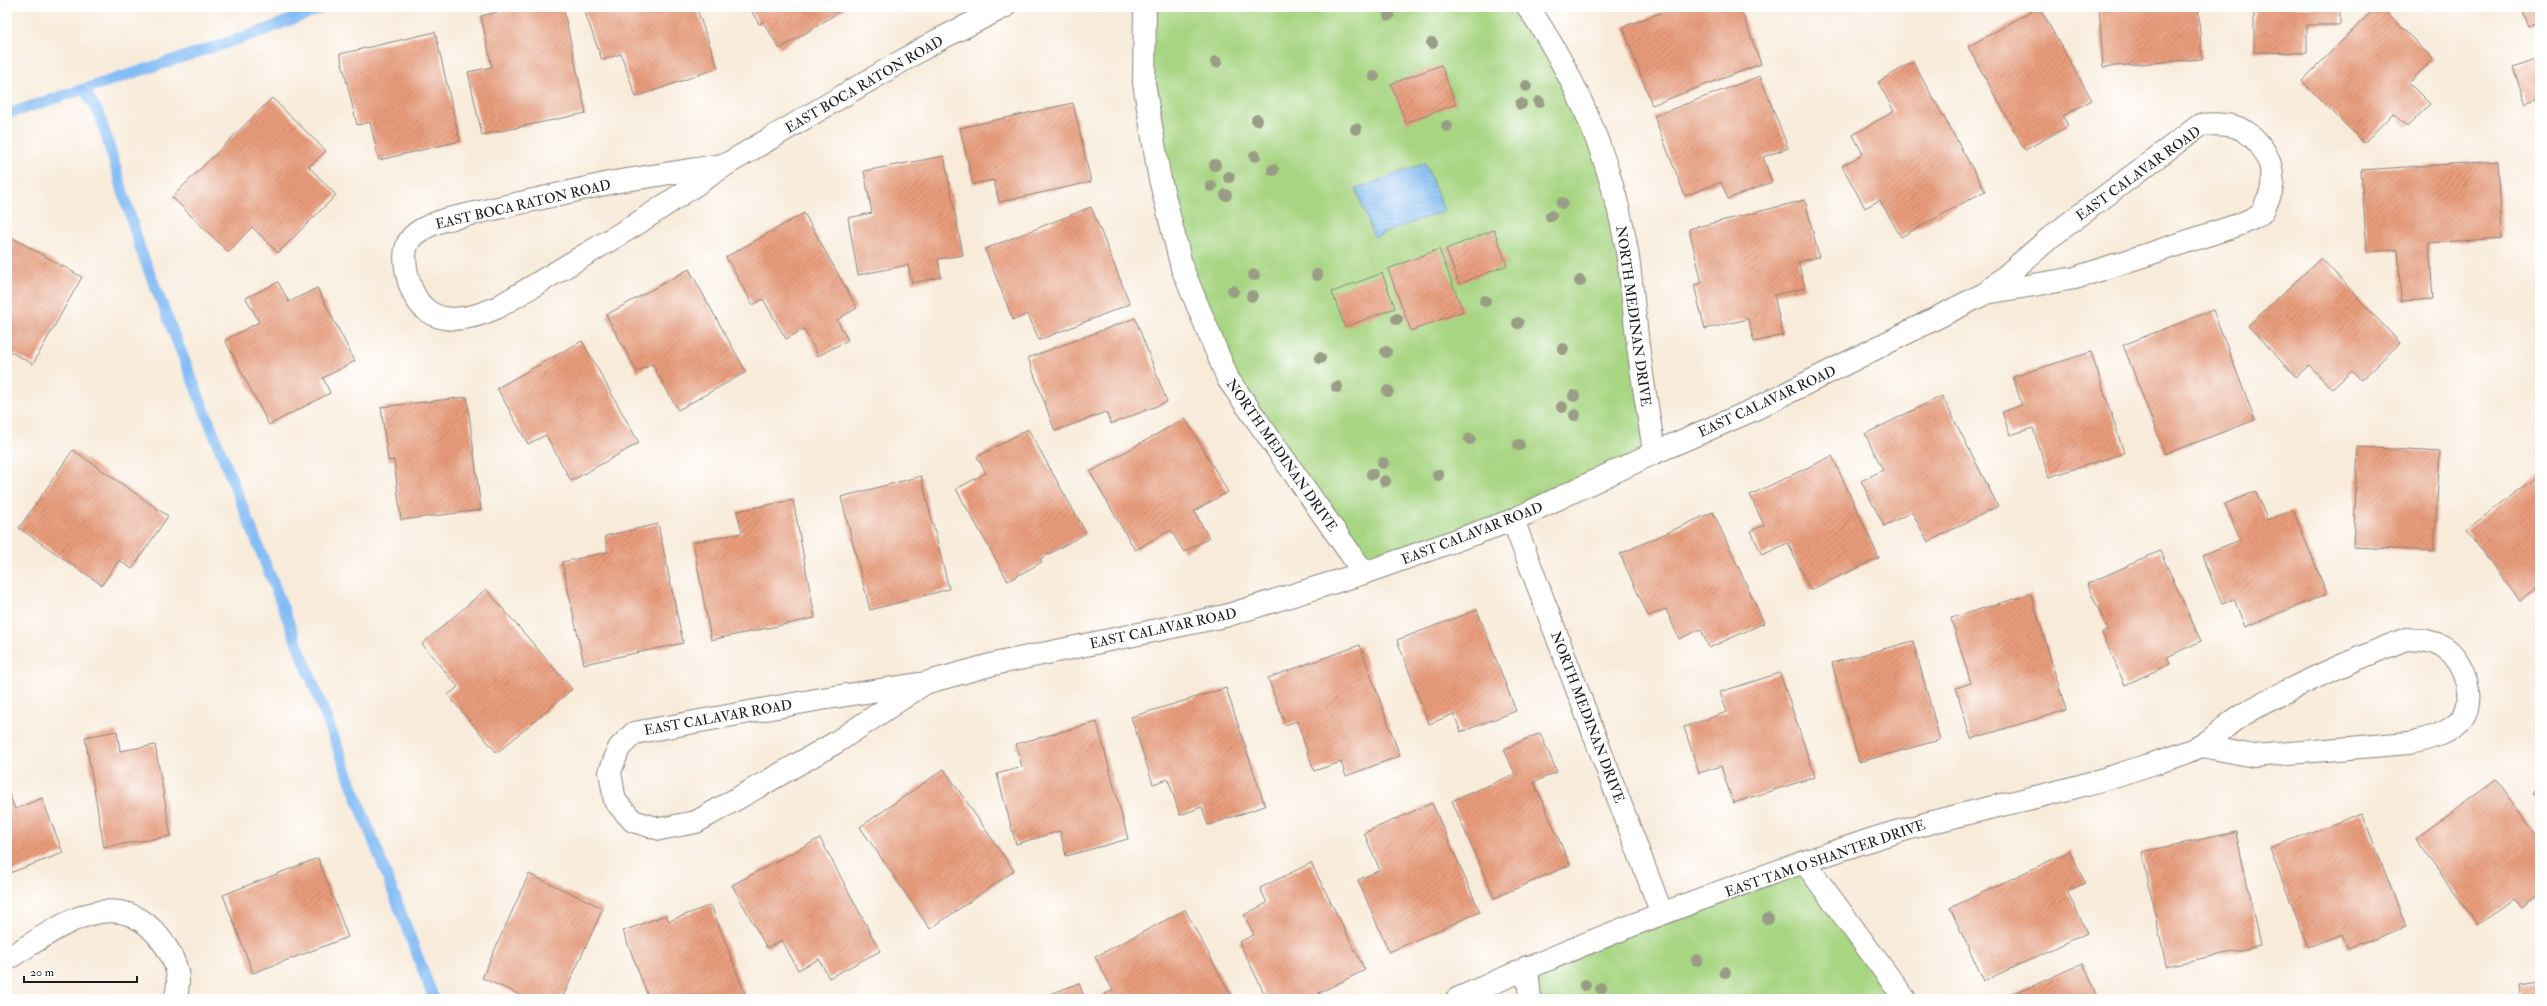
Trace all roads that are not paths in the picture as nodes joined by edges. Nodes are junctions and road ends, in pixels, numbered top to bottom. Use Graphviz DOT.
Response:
graph roads {
  1 [pos="1004,7"];
  2 [pos="1145,7"];
  3 [pos="1528,7"];
  4 [pos="727,164"];
  5 [pos="1986,294"];
  6 [pos="1654,453"];
  7 [pos="1513,520"];
  8 [pos="1364,572"];
  9 [pos="925,683"];
  10 [pos="2202,746"];
  11 [pos="1805,863"];
  12 [pos="1662,914"];
  13 [pos="7,959"];
  14 [pos="1527,967"];
  15 [pos="175,999"];
  16 [pos="1457,999"];
  17 [pos="1530,999"];
  18 [pos="1905,999"];
  1 -- 4 [label="street, EAST BOCA RATON ROAD"];
  2 -- 8 [label="street, NORTH MEDINAN DRIVE"];
  3 -- 6 [label="street, NORTH MEDINAN DRIVE"];
  4 -- 4 [label="street, EAST BOCA RATON ROAD"];
  5 -- 5 [label="street, EAST CALAVAR ROAD"];
  5 -- 6 [label="street, EAST CALAVAR ROAD"];
  6 -- 7 [label="street, EAST CALAVAR ROAD"];
  7 -- 8 [label="street, EAST CALAVAR ROAD"];
  7 -- 12 [label="street, NORTH MEDINAN DRIVE"];
  8 -- 9 [label="street, EAST CALAVAR ROAD"];
  9 -- 9 [label="street, EAST CALAVAR ROAD"];
  10 -- 10 [label="street, EAST TAM O SHANTER DRIVE"];
  10 -- 11 [label="street, EAST TAM O SHANTER DRIVE"];
  11 -- 12 [label="street, EAST TAM O SHANTER DRIVE"];
  11 -- 18 [label="street"];
  12 -- 14 [label="street, EAST TAM O SHANTER DRIVE"];
  13 -- 15 [label="street"];
  14 -- 16 [label="street, EAST TAM O SHANTER DRIVE"];
  14 -- 17 [label="street"];
}
